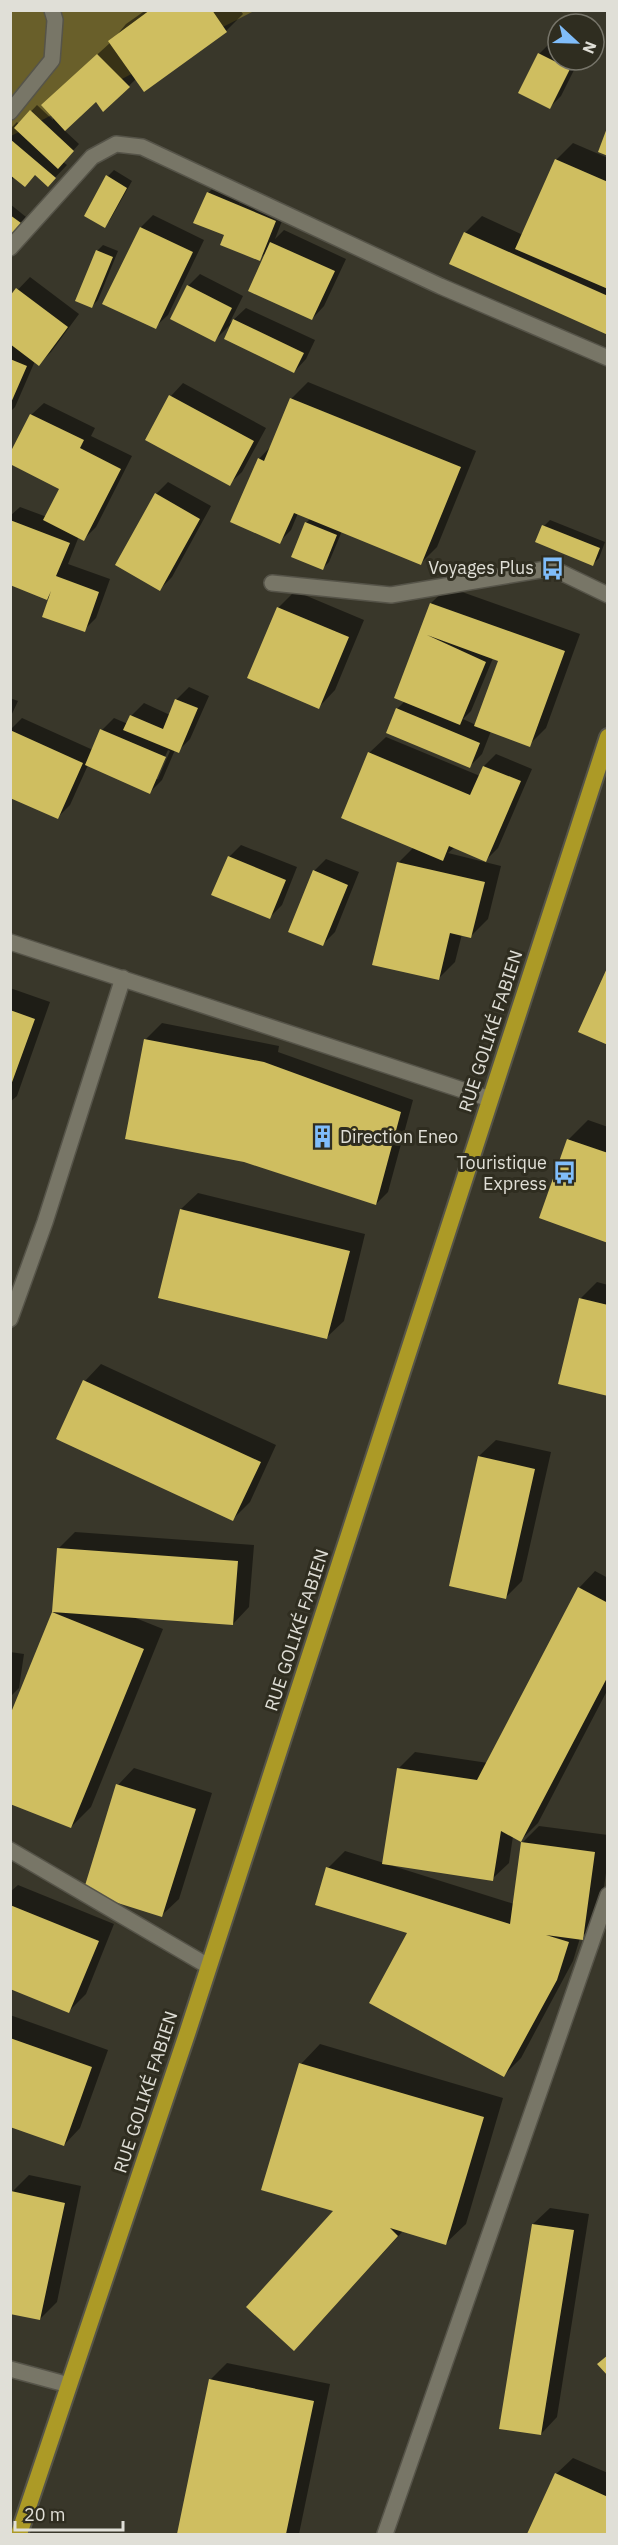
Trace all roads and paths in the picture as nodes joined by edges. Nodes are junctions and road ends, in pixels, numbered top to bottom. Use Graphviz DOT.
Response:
graph roads {
  1 [pos="51,10"];
  2 [pos="10,111"];
  3 [pos="10,248"];
  4 [pos="608,358"];
  5 [pos="272,583"];
  6 [pos="608,595"];
  7 [pos="608,737"];
  8 [pos="601,776"];
  9 [pos="10,942"];
  10 [pos="123,978"];
  11 [pos="490,1099"];
  12 [pos="10,1318"];
  13 [pos="10,1850"];
  14 [pos="608,1895"];
  15 [pos="208,1966"];
  16 [pos="10,2369"];
  17 [pos="69,2385"];
  18 [pos="20,2535"];
  19 [pos="385,2535"];
  1 -- 2 [label="street"];
  3 -- 4 [label="street"];
  5 -- 6 [label="street"];
  7 -- 8 [label="highway, RUE GOLIKÉ FABIEN"];
  8 -- 11 [label="highway, RUE GOLIKÉ FABIEN"];
  9 -- 10 [label="street"];
  10 -- 11 [label="street"];
  10 -- 12 [label="street"];
  11 -- 15 [label="highway, RUE GOLIKÉ FABIEN"];
  13 -- 15 [label="street"];
  14 -- 19 [label="street"];
  15 -- 17 [label="highway, RUE GOLIKÉ FABIEN"];
  16 -- 17 [label="street"];
  17 -- 18 [label="highway, RUE GOLIKÉ FABIEN"];
}
